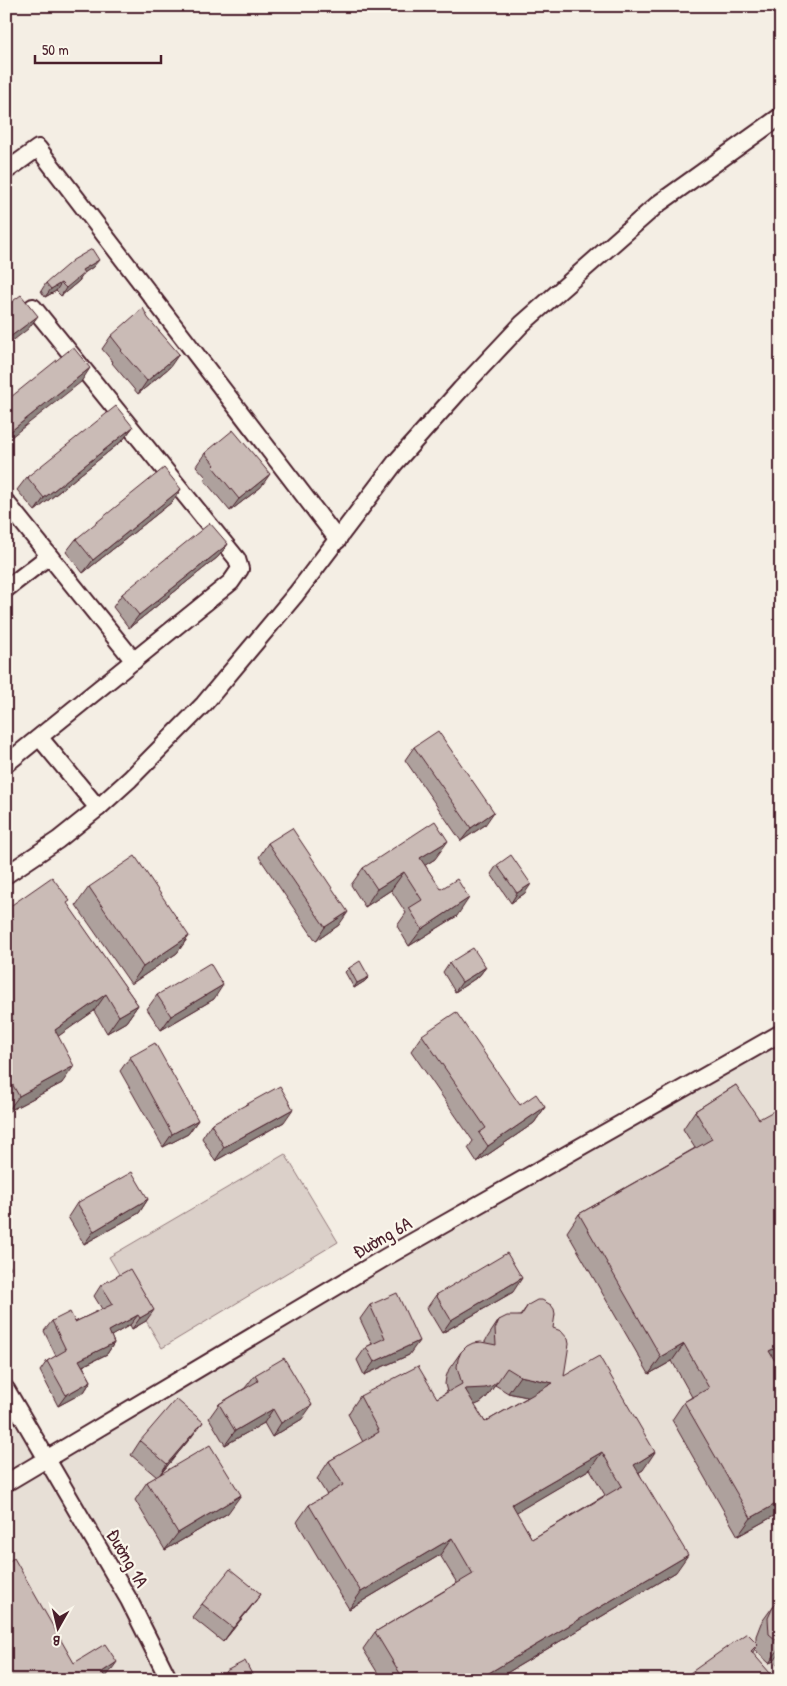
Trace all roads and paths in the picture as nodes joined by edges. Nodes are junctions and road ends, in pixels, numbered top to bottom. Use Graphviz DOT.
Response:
graph roads {
  1 [pos="781,116"];
  2 [pos="6,171"];
  3 [pos="33,307"];
  4 [pos="6,502"];
  5 [pos="338,540"];
  6 [pos="49,556"];
  7 [pos="6,589"];
  8 [pos="134,661"];
  9 [pos="40,738"];
  10 [pos="6,764"];
  11 [pos="98,808"];
  12 [pos="6,875"];
  13 [pos="781,1033"];
  14 [pos="6,1389"];
  15 [pos="48,1459"];
  16 [pos="6,1483"];
  17 [pos="169,1680"];
  1 -- 5 [label="street"];
  2 -- 5 [label="street"];
  3 -- 8 [label="street"];
  4 -- 6 [label="street"];
  5 -- 11 [label="street"];
  6 -- 7 [label="street"];
  6 -- 8 [label="street"];
  8 -- 9 [label="street"];
  9 -- 10 [label="street"];
  9 -- 11 [label="street"];
  11 -- 12 [label="street"];
  13 -- 15 [label="street, Đường 6A"];
  14 -- 15 [label="street, Đường 1A"];
  15 -- 16 [label="street, Đường 6A"];
  15 -- 17 [label="street, Đường 1A"];
}
